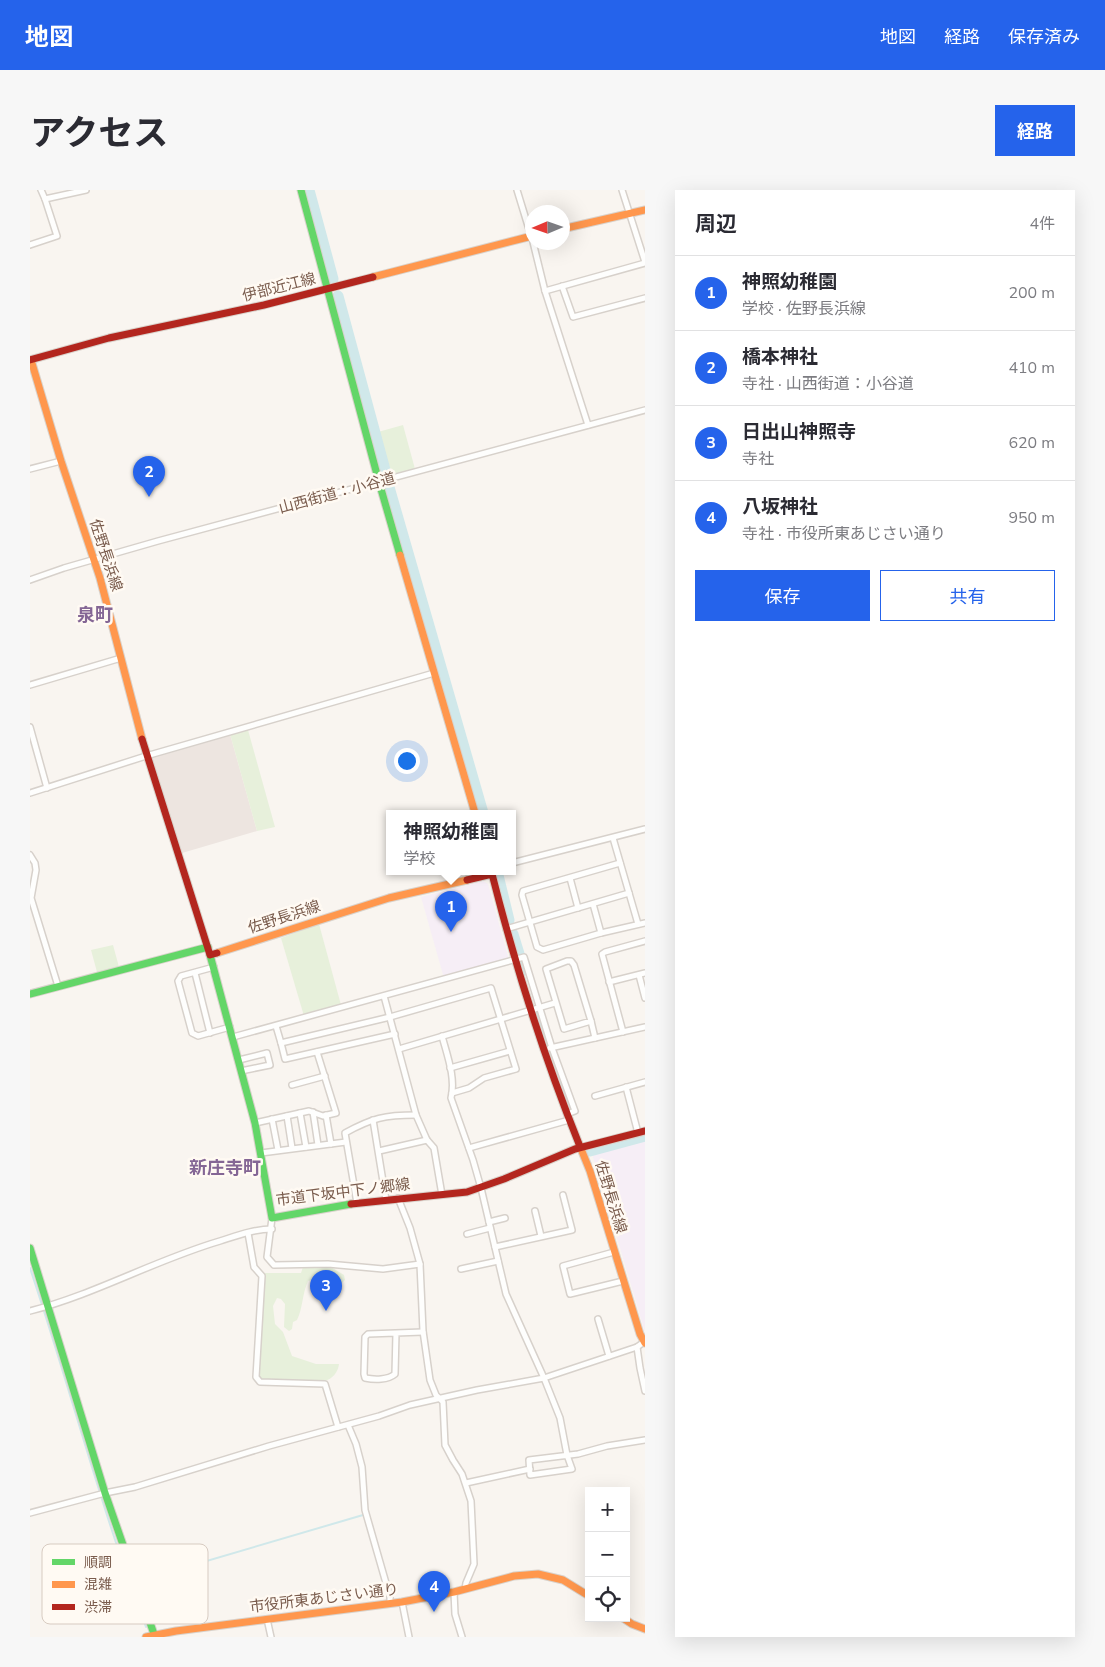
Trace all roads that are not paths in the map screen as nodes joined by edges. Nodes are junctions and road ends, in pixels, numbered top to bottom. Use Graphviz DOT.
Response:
graph roads {
  1 [pos="41,190"];
  2 [pos="86,190"];
  3 [pos="301,190"];
  4 [pos="517,190"];
  5 [pos="622,190"];
  6 [pos="45,199"];
  7 [pos="645,210"];
  8 [pos="629,214"];
  9 [pos="525,216"];
  10 [pos="570,227"];
  11 [pos="525,241"];
  12 [pos="30,245"];
  13 [pos="535,250"];
  14 [pos="645,263"];
  15 [pos="562,286"];
  16 [pos="328,289"];
  17 [pos="545,291"];
  18 [pos="645,298"];
  19 [pos="30,359"];
  20 [pos="645,410"];
  21 [pos="588,425"];
  22 [pos="61,461"];
  23 [pos="30,470"];
  24 [pos="379,482"];
  25 [pos="94,559"];
  26 [pos="30,580"];
  27 [pos="121,658"];
  28 [pos="434,674"];
  29 [pos="30,685"];
  30 [pos="30,727"];
  31 [pos="146,756"];
  32 [pos="47,788"];
  33 [pos="30,793"];
  34 [pos="474,810"];
  35 [pos="645,829"];
  36 [pos="614,838"];
  37 [pos="30,855"];
  38 [pos="516,862"];
  39 [pos="620,862"];
  40 [pos="484,875"];
  41 [pos="492,875"];
  42 [pos="570,878"];
  43 [pos="629,893"];
  44 [pos="593,904"];
  45 [pos="578,908"];
  46 [pos="530,922"];
  47 [pos="645,923"];
  48 [pos="638,924"];
  49 [pos="506,929"];
  50 [pos="601,933"];
  51 [pos="645,941"];
  52 [pos="209,951"];
  53 [pos="519,958"];
  54 [pos="214,967"];
  55 [pos="195,973"];
  56 [pos="642,974"];
  57 [pos="609,982"];
  58 [pos="58,986"];
  59 [pos="30,994"];
  60 [pos="384,996"];
  61 [pos="645,998"];
  62 [pos="555,1003"];
  63 [pos="536,1009"];
  64 [pos="390,1017"];
  65 [pos="501,1019"];
  66 [pos="591,1021"];
  67 [pos="276,1026"];
  68 [pos="230,1027"];
  69 [pos="645,1027"];
  70 [pos="623,1032"];
  71 [pos="210,1033"];
  72 [pos="394,1034"];
  73 [pos="442,1036"];
  74 [pos="233,1037"];
  75 [pos="595,1038"];
  76 [pos="281,1043"];
  77 [pos="398,1049"];
  78 [pos="549,1049"];
  79 [pos="510,1051"];
  80 [pos="317,1052"];
  81 [pos="239,1060"];
  82 [pos="450,1068"];
  83 [pos="241,1071"];
  84 [pos="325,1076"];
  85 [pos="645,1082"];
  86 [pos="292,1085"];
  87 [pos="626,1087"];
  88 [pos="452,1093"];
  89 [pos="595,1096"];
  90 [pos="313,1112"];
  91 [pos="300,1113"];
  92 [pos="326,1115"];
  93 [pos="416,1115"];
  94 [pos="570,1115"];
  95 [pos="287,1116"];
  96 [pos="272,1119"];
  97 [pos="373,1120"];
  98 [pos="255,1123"];
  99 [pos="642,1132"];
  100 [pos="427,1140"];
  101 [pos="346,1142"];
  102 [pos="331,1144"];
  103 [pos="318,1145"];
  104 [pos="306,1147"];
  105 [pos="292,1148"];
  106 [pos="469,1148"];
  107 [pos="582,1148"];
  108 [pos="278,1150"];
  109 [pos="379,1151"];
  110 [pos="261,1153"];
  111 [pos="481,1188"];
  112 [pos="442,1195"];
  113 [pos="563,1195"];
  114 [pos="398,1198"];
  115 [pos="386,1200"];
  116 [pos="357,1203"];
  117 [pos="536,1211"];
  118 [pos="272,1218"];
  119 [pos="505,1218"];
  120 [pos="490,1225"];
  121 [pos="272,1229"];
  122 [pos="248,1233"];
  123 [pos="467,1234"];
  124 [pos="542,1236"];
  125 [pos="495,1247"];
  126 [pos="30,1248"];
  127 [pos="614,1252"];
  128 [pos="498,1261"];
  129 [pos="420,1264"];
  130 [pos="461,1269"];
  131 [pos="623,1281"];
  132 [pos="45,1307"];
  133 [pos="30,1311"];
  134 [pos="598,1319"];
  135 [pos="424,1332"];
  136 [pos="396,1333"];
  137 [pos="642,1344"];
  138 [pos="609,1356"];
  139 [pos="544,1378"];
  140 [pos="645,1391"];
  141 [pos="439,1399"];
  142 [pos="348,1425"];
  143 [pos="338,1427"];
  144 [pos="645,1440"];
  145 [pos="567,1455"];
  146 [pos="530,1470"];
  147 [pos="466,1483"];
  148 [pos="105,1493"];
  149 [pos="30,1513"];
  150 [pos="123,1544"];
  151 [pos="465,1589"];
  152 [pos="454,1592"];
  153 [pos="585,1594"];
  154 [pos="402,1602"];
  155 [pos="390,1603"];
  156 [pos="267,1619"];
  157 [pos="629,1622"];
  158 [pos="151,1624"];
  159 [pos="645,1629"];
  160 [pos="155,1636"];
  161 [pos="146,1637"];
  162 [pos="271,1637"];
  163 [pos="409,1637"];
  164 [pos="462,1637"];
  1 -- 6 [label="street"];
  2 -- 6 [label="street"];
  3 -- 16 [label="street"];
  4 -- 9 [label="street"];
  5 -- 8 [label="street"];
  6 -- 12 [label="street"];
  7 -- 8 [label="street"];
  8 -- 10 [label="street"];
  8 -- 14 [label="street"];
  11 -- 16 [label="street, 伊部近江線"];
  13 -- 17 [label="street"];
  14 -- 15 [label="street"];
  15 -- 17 [label="street"];
  15 -- 18 [label="street"];
  16 -- 19 [label="street, 伊部近江線"];
  16 -- 24 [label="street"];
  17 -- 21 [label="street"];
  19 -- 22 [label="street, 佐野長浜線"];
  20 -- 21 [label="street, 山西街道：小谷道"];
  21 -- 24 [label="street, 山西街道：小谷道"];
  22 -- 23 [label="street"];
  22 -- 25 [label="street, 佐野長浜線"];
  24 -- 25 [label="street, 山西街道：小谷道"];
  24 -- 28 [label="street"];
  25 -- 26 [label="street, 山西街道：小谷道"];
  25 -- 27 [label="street, 佐野長浜線"];
  27 -- 29 [label="street"];
  27 -- 31 [label="street, 佐野長浜線"];
  28 -- 31 [label="street"];
  28 -- 34 [label="street"];
  30 -- 32 [label="street"];
  31 -- 32 [label="street"];
  31 -- 52 [label="street, 佐野長浜線"];
  32 -- 33 [label="street"];
  35 -- 36 [label="street"];
  36 -- 38 [label="street"];
  36 -- 39 [label="street"];
  37 -- 58 [label="street"];
  39 -- 42 [label="street"];
  39 -- 43 [label="street"];
  40 -- 52 [label="street, 佐野長浜線"];
  41 -- 49 [label="street, 佐野長浜線"];
  42 -- 45 [label="street"];
  42 -- 46 [label="street"];
  43 -- 44 [label="street"];
  43 -- 48 [label="street"];
  44 -- 45 [label="street"];
  44 -- 50 [label="street"];
  45 -- 46 [label="street"];
  46 -- 49 [label="street"];
  46 -- 50 [label="street"];
  47 -- 48 [label="street"];
  48 -- 50 [label="street"];
  49 -- 53 [label="street, 佐野長浜線"];
  51 -- 57 [label="street"];
  52 -- 54 [label="street, 市道下坂中下ノ郷線"];
  52 -- 58 [label="street"];
  53 -- 60 [label="street"];
  53 -- 63 [label="street, 佐野長浜線"];
  54 -- 55 [label="street"];
  54 -- 68 [label="street, 市道下坂中下ノ郷線"];
  55 -- 71 [label="street"];
  55 -- 71 [label="street"];
  56 -- 57 [label="street"];
  56 -- 61 [label="street"];
  57 -- 70 [label="street"];
  58 -- 59 [label="street"];
  60 -- 64 [label="street"];
  60 -- 67 [label="street"];
  62 -- 63 [label="street"];
  62 -- 66 [label="street"];
  62 -- 66 [label="street"];
  63 -- 65 [label="street"];
  63 -- 78 [label="street, 佐野長浜線"];
  64 -- 65 [label="street"];
  64 -- 72 [label="street"];
  64 -- 76 [label="street"];
  65 -- 73 [label="street"];
  65 -- 79 [label="street"];
  66 -- 75 [label="street"];
  67 -- 74 [label="street"];
  67 -- 76 [label="street"];
  68 -- 71 [label="street"];
  68 -- 74 [label="street, 市道下坂中下ノ郷線"];
  69 -- 70 [label="street"];
  70 -- 75 [label="street"];
  72 -- 77 [label="street"];
  72 -- 80 [label="street"];
  73 -- 77 [label="street"];
  73 -- 82 [label="street"];
  74 -- 81 [label="street, 市道下坂中下ノ郷線"];
  75 -- 78 [label="street"];
  76 -- 80 [label="street"];
  77 -- 93 [label="street"];
  78 -- 94 [label="street, 佐野長浜線"];
  79 -- 82 [label="street"];
  79 -- 88 [label="street"];
  80 -- 84 [label="street"];
  81 -- 83 [label="street, 市道下坂中下ノ郷線"];
  81 -- 83 [label="street"];
  82 -- 88 [label="street"];
  83 -- 98 [label="street, 市道下坂中下ノ郷線"];
  84 -- 86 [label="street"];
  84 -- 92 [label="street"];
  85 -- 87 [label="street"];
  87 -- 89 [label="street"];
  87 -- 99 [label="street"];
  88 -- 106 [label="street"];
  90 -- 91 [label="street"];
  90 -- 92 [label="street"];
  90 -- 103 [label="street"];
  91 -- 95 [label="street"];
  91 -- 104 [label="street"];
  92 -- 102 [label="street"];
  93 -- 97 [label="street"];
  93 -- 100 [label="street"];
  94 -- 106 [label="street"];
  94 -- 107 [label="street, 佐野長浜線"];
  95 -- 96 [label="street"];
  95 -- 105 [label="street"];
  96 -- 98 [label="street"];
  96 -- 108 [label="street"];
  97 -- 101 [label="street"];
  97 -- 109 [label="street"];
  98 -- 110 [label="street, 市道下坂中下ノ郷線"];
  99 -- 107 [label="street, 市道下坂中下ノ郷線"];
  100 -- 109 [label="street"];
  100 -- 112 [label="street"];
  101 -- 102 [label="street"];
  101 -- 116 [label="street"];
  102 -- 103 [label="street"];
  103 -- 104 [label="street"];
  104 -- 105 [label="street"];
  105 -- 108 [label="street"];
  106 -- 111 [label="street"];
  107 -- 111 [label="street, 市道下坂中下ノ郷線"];
  107 -- 127 [label="street, 佐野長浜線"];
  108 -- 110 [label="street"];
  109 -- 115 [label="street"];
  110 -- 118 [label="street, 市道下坂中下ノ郷線"];
  111 -- 112 [label="street, 市道下坂中下ノ郷線"];
  111 -- 120 [label="street"];
  112 -- 114 [label="street, 市道下坂中下ノ郷線"];
  113 -- 124 [label="street"];
  114 -- 115 [label="street, 市道下坂中下ノ郷線"];
  114 -- 129 [label="street"];
  115 -- 116 [label="street, 市道下坂中下ノ郷線"];
  116 -- 118 [label="street, 市道下坂中下ノ郷線"];
  117 -- 124 [label="street"];
  118 -- 121 [label="street"];
  119 -- 120 [label="street"];
  120 -- 123 [label="street"];
  120 -- 125 [label="street"];
  121 -- 122 [label="street"];
  121 -- 129 [label="street"];
  122 -- 132 [label="street"];
  122 -- 143 [label="street"];
  124 -- 125 [label="street"];
  125 -- 128 [label="street"];
  126 -- 132 [label="street"];
  127 -- 131 [label="street, 佐野長浜線"];
  127 -- 131 [label="street"];
  128 -- 130 [label="street"];
  128 -- 139 [label="street"];
  129 -- 135 [label="street"];
  131 -- 137 [label="street, 佐野長浜線"];
  132 -- 133 [label="street"];
  132 -- 148 [label="street"];
  134 -- 138 [label="street"];
  135 -- 136 [label="street"];
  135 -- 141 [label="street"];
  136 -- 136 [label="street"];
  137 -- 138 [label="street"];
  137 -- 140 [label="street"];
  138 -- 139 [label="street"];
  139 -- 141 [label="street"];
  139 -- 145 [label="street"];
  141 -- 142 [label="street"];
  141 -- 147 [label="street"];
  142 -- 143 [label="street"];
  142 -- 155 [label="street"];
  143 -- 148 [label="street"];
  144 -- 145 [label="street"];
  145 -- 146 [label="street"];
  145 -- 146 [label="street"];
  146 -- 147 [label="street"];
  147 -- 151 [label="street"];
  148 -- 149 [label="street"];
  148 -- 150 [label="street"];
  151 -- 152 [label="street, 市役所東あじさい通り"];
  151 -- 153 [label="street, 市役所東あじさい通り"];
  152 -- 154 [label="street, 市役所東あじさい通り"];
  152 -- 164 [label="street"];
  154 -- 155 [label="street, 市役所東あじさい通り"];
  154 -- 163 [label="street"];
  155 -- 156 [label="street, 市役所東あじさい通り"];
  156 -- 160 [label="street, 市役所東あじさい通り"];
  156 -- 162 [label="street"];
  157 -- 159 [label="street"];
  158 -- 160 [label="street"];
  160 -- 161 [label="street, 市役所東あじさい通り"];
}
